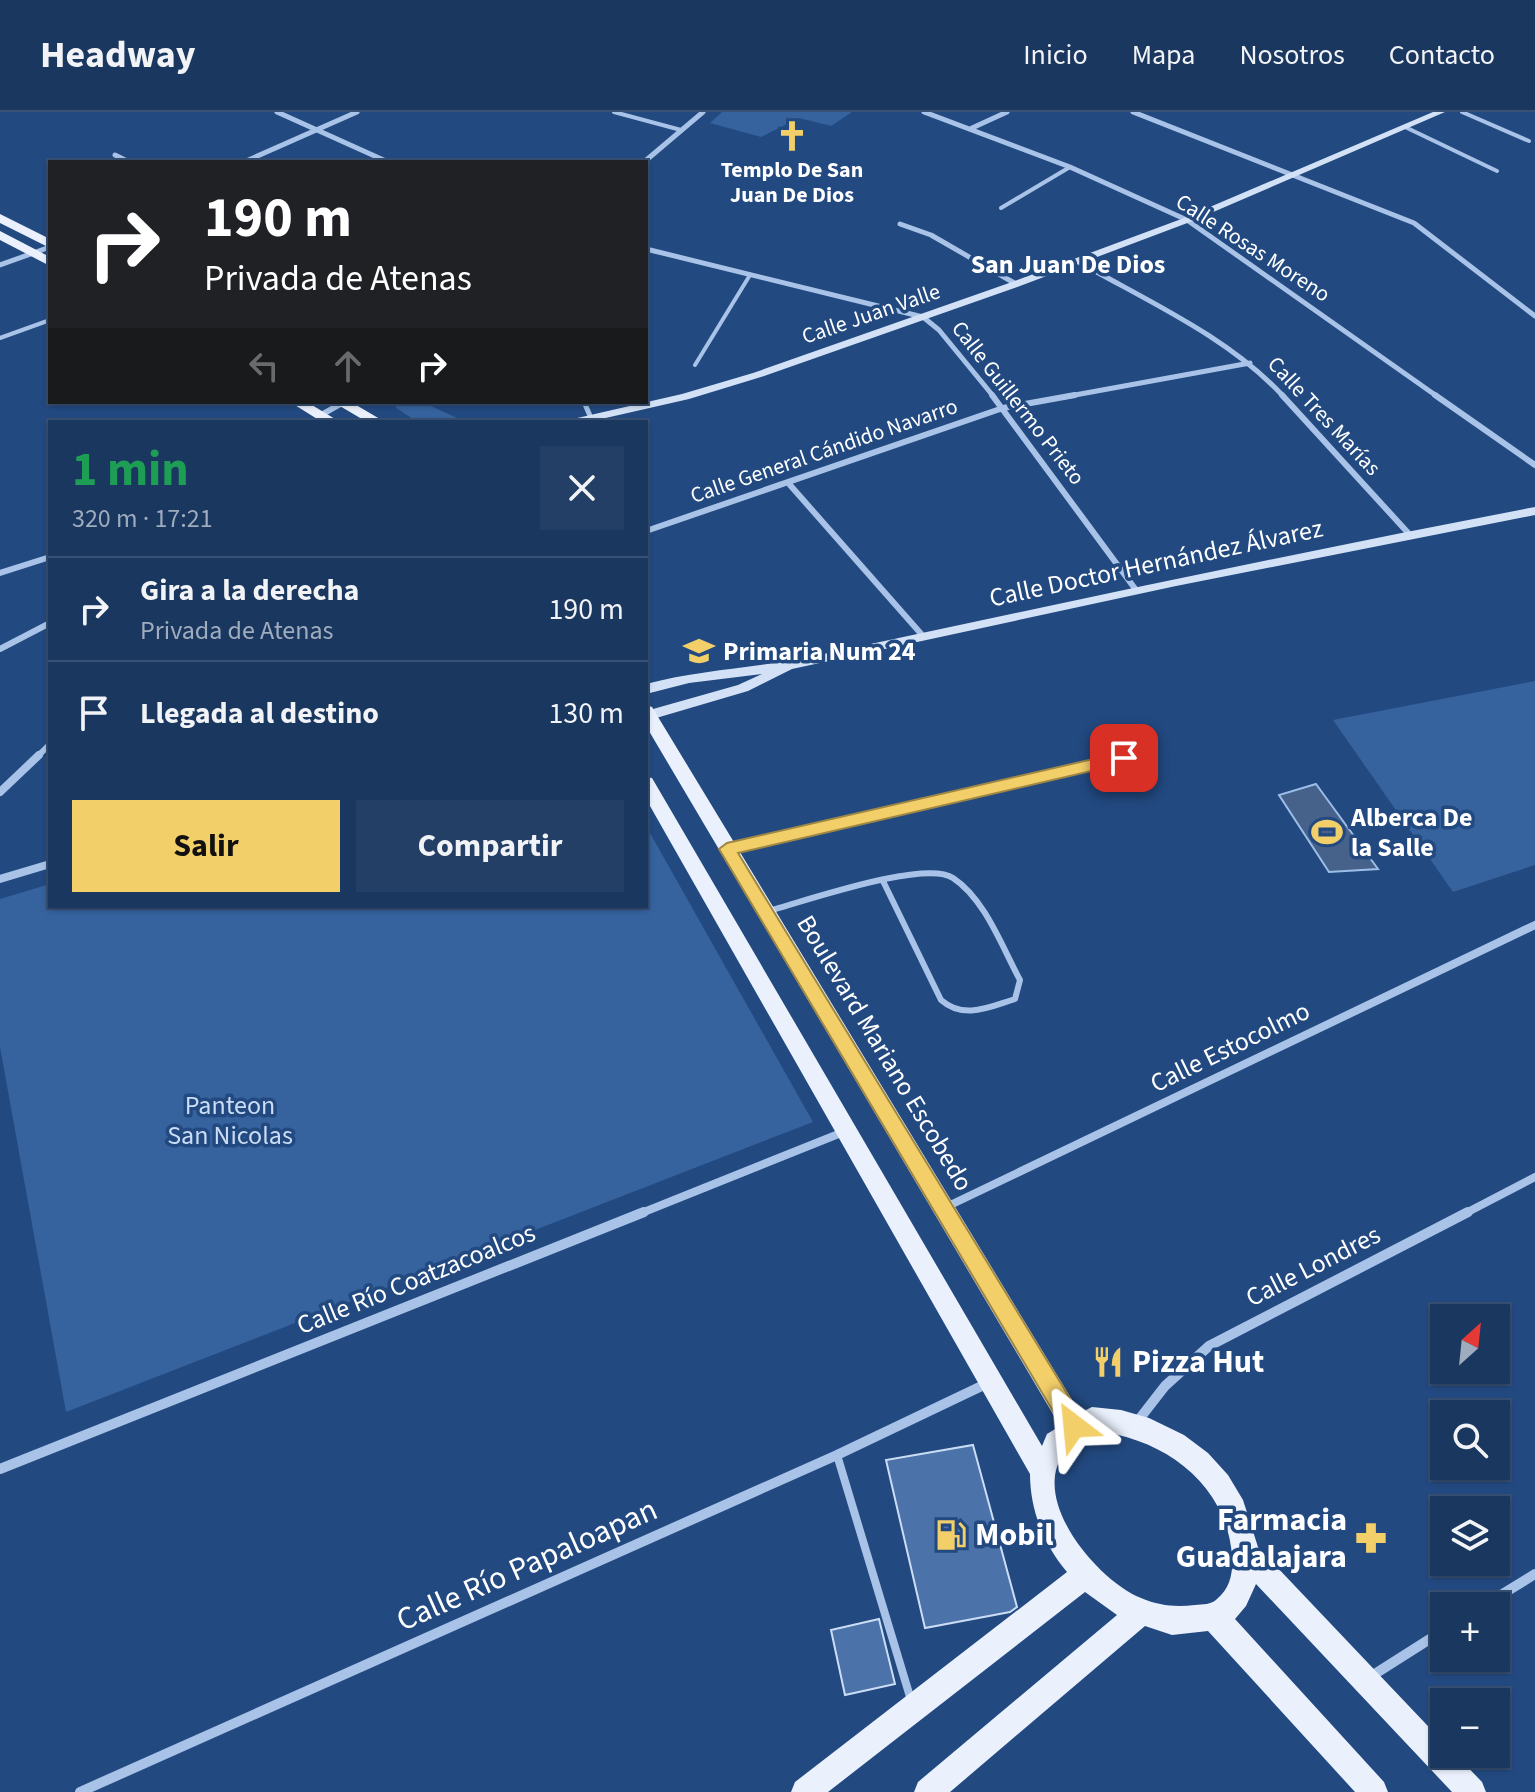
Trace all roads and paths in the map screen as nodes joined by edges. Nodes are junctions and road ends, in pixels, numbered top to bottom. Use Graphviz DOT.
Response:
graph roads {
  1 [pos="277,112"];
  2 [pos="357,112"];
  3 [pos="614,112"];
  4 [pos="924,112"];
  5 [pos="1007,112"];
  6 [pos="1133,112"];
  7 [pos="1441,112"];
  8 [pos="1462,112"];
  9 [pos="699,113"];
  10 [pos="1405,127"];
  11 [pos="971,128"];
  12 [pos="317,130"];
  13 [pos="681,130"];
  14 [pos="1529,141"];
  15 [pos="115,155"];
  16 [pos="125,160"];
  17 [pos="249,160"];
  18 [pos="384,160"];
  19 [pos="646,160"];
  20 [pos="1070,167"];
  21 [pos="1497,171"];
  22 [pos="1295,175"];
  23 [pos="1001,208"];
  24 [pos="0,218"];
  25 [pos="1187,220"];
  26 [pos="900,224"];
  27 [pos="0,235"];
  28 [pos="48,244"];
  29 [pos="48,246"];
  30 [pos="648,250"];
  31 [pos="34,253"];
  32 [pos="48,261"];
  33 [pos="1077,261"];
  34 [pos="0,265"];
  35 [pos="750,275"];
  36 [pos="1016,284"];
  37 [pos="1535,316"];
  38 [pos="923,317"];
  39 [pos="48,321"];
  40 [pos="0,338"];
  41 [pos="1250,363"];
  42 [pos="695,365"];
  43 [pos="301,404"];
  44 [pos="346,404"];
  45 [pos="585,404"];
  46 [pos="1003,408"];
  47 [pos="327,418"];
  48 [pos="591,418"];
  49 [pos="374,420"];
  50 [pos="582,420"];
  51 [pos="1535,465"];
  52 [pos="790,485"];
  53 [pos="1535,511"];
  54 [pos="648,530"];
  55 [pos="1410,535"];
  56 [pos="48,558"];
  57 [pos="0,573"];
  58 [pos="1136,590"];
  59 [pos="48,624"];
  60 [pos="923,636"];
  61 [pos="0,649"];
  62 [pos="788,667"];
  63 [pos="648,689"];
  64 [pos="648,714"];
  65 [pos="648,716"];
  66 [pos="48,746"];
  67 [pos="1124,758"];
  68 [pos="648,786"];
  69 [pos="0,792"];
  70 [pos="727,849"];
  71 [pos="48,865"];
  72 [pos="0,879"];
  73 [pos="883,881"];
  74 [pos="765,912"];
  75 [pos="1535,925"];
  76 [pos="848,1130"];
  77 [pos="1535,1177"];
  78 [pos="944,1208"];
  79 [pos="993,1381"];
  80 [pos="1134,1425"];
  81 [pos="1074,1426"];
  82 [pos="837,1455"];
  83 [pos="0,1469"];
  84 [pos="1042,1470"];
  85 [pos="1246,1554"];
  86 [pos="1535,1574"];
  87 [pos="1084,1576"];
  88 [pos="1506,1592"];
  89 [pos="1140,1613"];
  90 [pos="1214,1617"];
  91 [pos="1430,1639"];
  92 [pos="1363,1681"];
  93 [pos="913,1706"];
  94 [pos="80,1792"];
  95 [pos="805,1792"];
  96 [pos="928,1792"];
  97 [pos="1374,1792"];
  98 [pos="1472,1792"];
  1 -- 12 [label="street"];
  2 -- 12 [label="street"];
  3 -- 13 [label="lane"];
  4 -- 11 [label="street, Calle Rosas Moreno"];
  5 -- 11 [label="street"];
  6 -- 22 [label="street"];
  7 -- 10 [label="street, Calle Juan Valle"];
  8 -- 14 [label="lane"];
  9 -- 13 [label="street"];
  10 -- 21 [label="lane"];
  10 -- 22 [label="street, Calle Juan Valle"];
  11 -- 20 [label="street, Calle Rosas Moreno"];
  12 -- 17 [label="street"];
  12 -- 18 [label="street"];
  13 -- 19 [label="street"];
  15 -- 16 [label="street"];
  20 -- 23 [label="lane"];
  20 -- 25 [label="street, Calle Rosas Moreno"];
  22 -- 25 [label="street, Calle Juan Valle"];
  22 -- 37 [label="street"];
  24 -- 28 [label="main road"];
  25 -- 33 [label="street, Calle Juan Valle"];
  25 -- 51 [label="street, Calle Rosas Moreno"];
  26 -- 36 [label="street"];
  27 -- 31 [label="main road"];
  29 -- 31 [label="street"];
  30 -- 35 [label="street, Calle Guillermo Prieto"];
  31 -- 32 [label="main road"];
  31 -- 34 [label="street"];
  33 -- 36 [label="street, Calle Juan Valle"];
  33 -- 41 [label="street, Calle Tres Marías"];
  35 -- 38 [label="street, Calle Guillermo Prieto"];
  35 -- 42 [label="lane"];
  36 -- 38 [label="street, Calle Juan Valle"];
  38 -- 46 [label="street, Calle Guillermo Prieto"];
  38 -- 48 [label="street, Calle Juan Valle"];
  39 -- 40 [label="lane"];
  41 -- 46 [label="street, Calle General Cándido Navarro"];
  41 -- 55 [label="street, Calle Tres Marías"];
  43 -- 47 [label="main road"];
  44 -- 49 [label="main road"];
  45 -- 48 [label="lane"];
  46 -- 52 [label="street, Calle General Cándido Navarro"];
  46 -- 58 [label="street, Calle Guillermo Prieto"];
  48 -- 50 [label="street, Calle Juan Valle"];
  52 -- 54 [label="street, Calle General Cándido Navarro"];
  52 -- 60 [label="street"];
  53 -- 55 [label="street, Calle Doctor Hernández Álvarez"];
  55 -- 58 [label="street, Calle Doctor Hernández Álvarez"];
  56 -- 57 [label="street"];
  58 -- 60 [label="street, Calle Doctor Hernández Álvarez"];
  59 -- 61 [label="street"];
  60 -- 62 [label="street, Calle Doctor Hernández Álvarez"];
  62 -- 63 [label="street, Calle Doctor Hernández Álvarez"];
  62 -- 64 [label="street, Calle Doctor Hernández Álvarez"];
  65 -- 70 [label="main road, Boulevard Mariano Escobedo"];
  66 -- 69 [label="street"];
  67 -- 70 [label="street"];
  68 -- 76 [label="main road"];
  70 -- 74 [label="main road, Boulevard Mariano Escobedo"];
  71 -- 72 [label="street"];
  73 -- 73 [label="lane"];
  73 -- 74 [label="lane"];
  74 -- 78 [label="main road, Boulevard Mariano Escobedo"];
  75 -- 78 [label="street, Calle Estocolmo"];
  76 -- 79 [label="main road"];
  76 -- 83 [label="street, Calle Río Coatzacoalcos"];
  77 -- 80 [label="street, Calle Londres"];
  78 -- 81 [label="main road, Boulevard Mariano Escobedo"];
  79 -- 82 [label="street, Calle Río Papaloapan"];
  79 -- 84 [label="main road"];
  80 -- 81 [label="main road"];
  80 -- 85 [label="main road"];
  81 -- 84 [label="main road"];
  82 -- 93 [label="lane"];
  82 -- 94 [label="street, Calle Río Papaloapan"];
  84 -- 87 [label="main road"];
  85 -- 90 [label="main road"];
  85 -- 92 [label="main road"];
  86 -- 88 [label="street"];
  87 -- 89 [label="main road"];
  87 -- 93 [label="main road"];
  89 -- 90 [label="main road"];
  89 -- 96 [label="main road"];
  90 -- 97 [label="main road"];
  91 -- 92 [label="street"];
  92 -- 98 [label="main road"];
  93 -- 95 [label="main road"];
}
